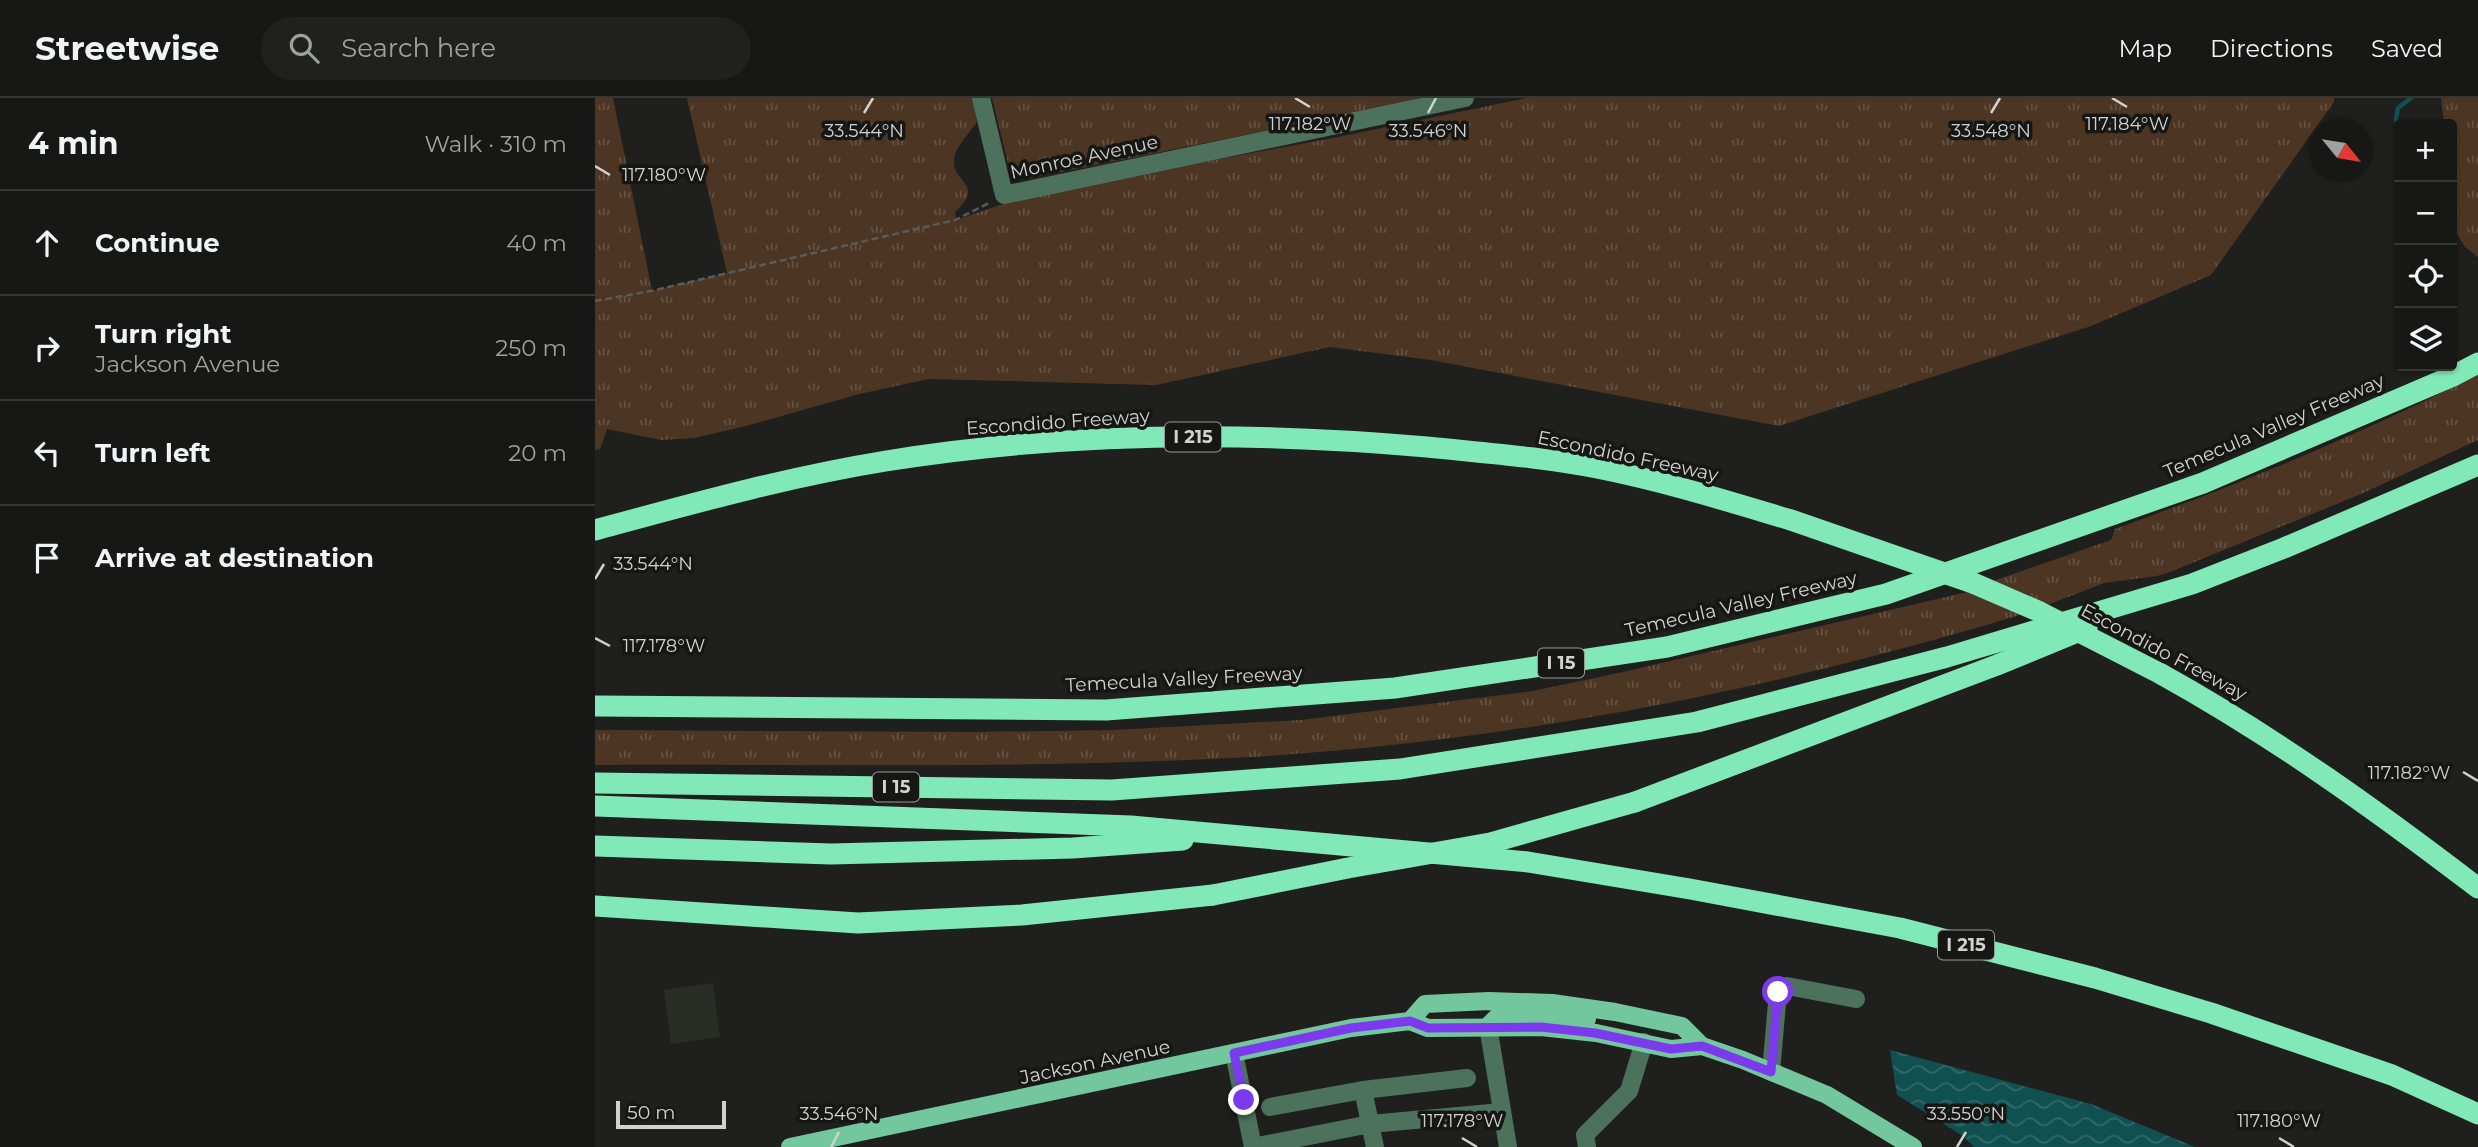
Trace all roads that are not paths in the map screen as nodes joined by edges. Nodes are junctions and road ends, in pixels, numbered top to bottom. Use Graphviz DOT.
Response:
graph roads {
  1 [pos="981,98"];
  2 [pos="1465,98"];
  3 [pos="2478,363"];
  4 [pos="2478,466"];
  5 [pos="595,530"];
  6 [pos="2192,584"];
  7 [pos="595,706"];
  8 [pos="595,783"];
  9 [pos="595,806"];
  10 [pos="1251,835"];
  11 [pos="595,846"];
  12 [pos="2478,888"];
  13 [pos="595,906"];
  14 [pos="1856,999"];
  15 [pos="1645,1018"];
  16 [pos="1410,1021"];
  17 [pos="1488,1026"];
  18 [pos="1644,1042"];
  19 [pos="1702,1046"];
  20 [pos="1234,1053"];
  21 [pos="1771,1072"];
  22 [pos="2392,1075"];
  23 [pos="1467,1077"];
  24 [pos="1363,1090"];
  25 [pos="1271,1107"];
  26 [pos="1502,1112"];
  27 [pos="2478,1114"];
  28 [pos="1370,1124"];
  29 [pos="2478,1129"];
  30 [pos="790,1147"];
  31 [pos="1253,1147"];
  32 [pos="1375,1147"];
  33 [pos="1508,1147"];
  34 [pos="1587,1147"];
  35 [pos="1913,1147"];
  1 -- 2 [label="street, Monroe Avenue"];
  3 -- 7 [label="highway, Temecula Valley Freeway / I 15"];
  4 -- 6 [label="highway, I 15"];
  5 -- 12 [label="highway, Escondido Freeway / I 215, bridge"];
  6 -- 8 [label="highway, I 15"];
  6 -- 13 [label="highway, bridge"];
  9 -- 10 [label="highway"];
  10 -- 11 [label="highway"];
  10 -- 22 [label="highway, I 215"];
  14 -- 21 [label="street"];
  15 -- 16 [label="main road, Jackson Avenue"];
  15 -- 17 [label="main road"];
  15 -- 19 [label="main road, Jackson Avenue"];
  16 -- 17 [label="main road, Jackson Avenue"];
  16 -- 20 [label="main road, Jackson Avenue"];
  17 -- 18 [label="main road, Jackson Avenue"];
  17 -- 26 [label="street"];
  18 -- 19 [label="main road, Jackson Avenue"];
  18 -- 34 [label="street"];
  19 -- 21 [label="main road, Jackson Avenue"];
  20 -- 30 [label="main road, Jackson Avenue"];
  20 -- 31 [label="street"];
  21 -- 35 [label="main road, Jackson Avenue"];
  22 -- 27 [label="highway, I 215"];
  22 -- 29 [label="highway"];
  23 -- 24 [label="street"];
  24 -- 25 [label="street"];
  24 -- 28 [label="street"];
  26 -- 28 [label="street"];
  26 -- 33 [label="street"];
  28 -- 31 [label="street"];
  28 -- 32 [label="street"];
}
